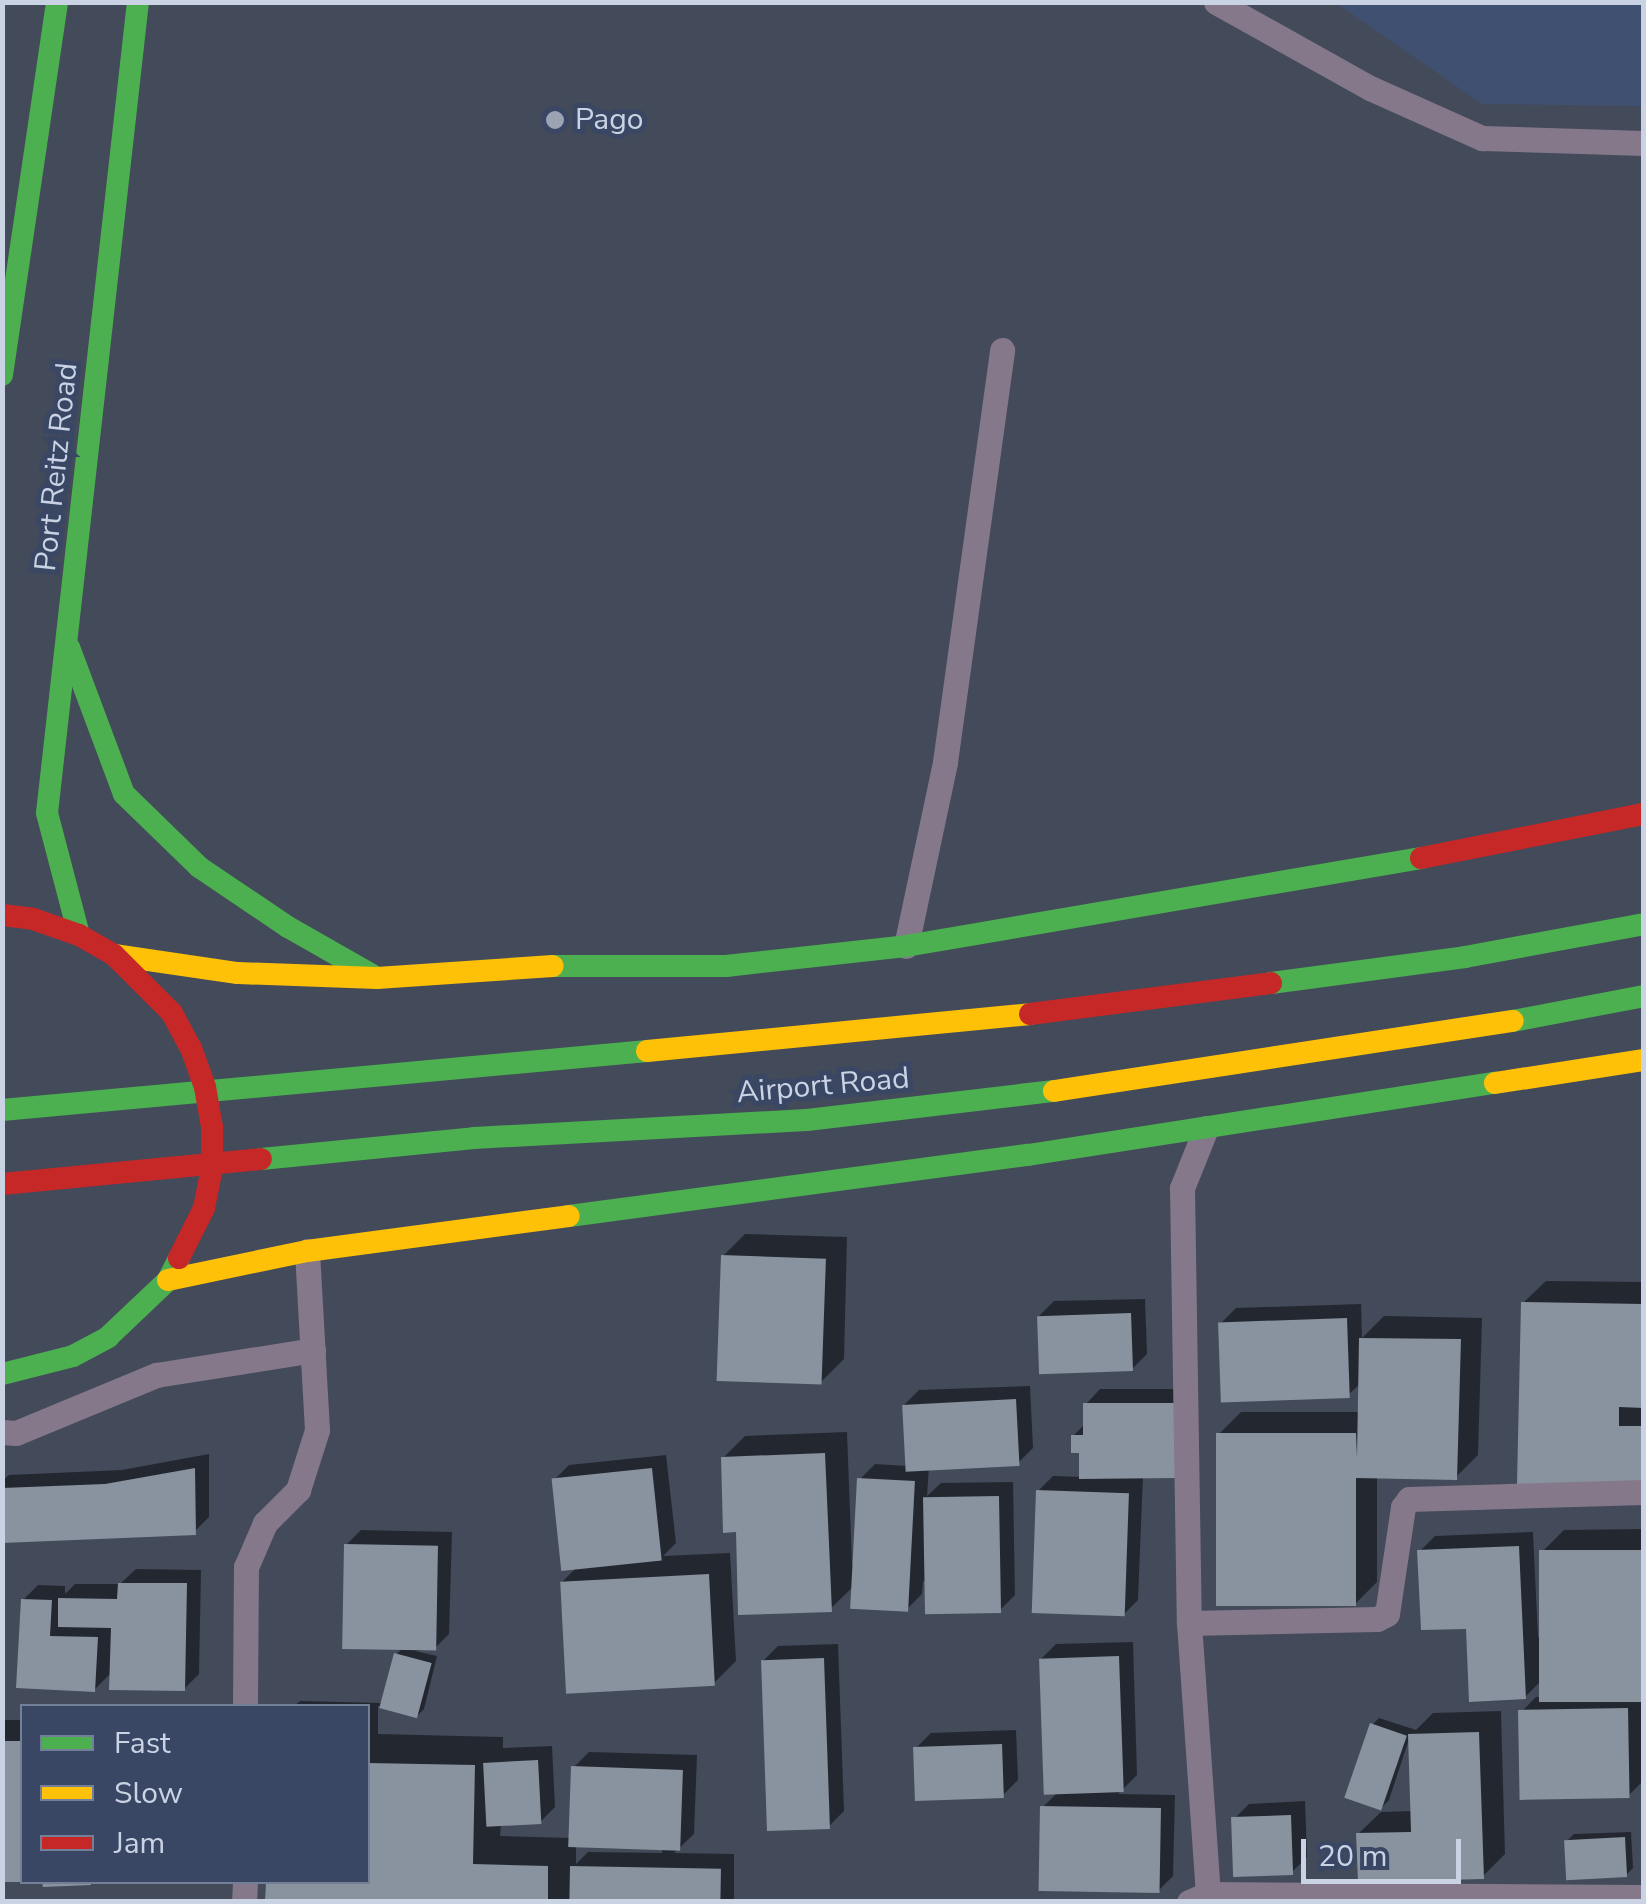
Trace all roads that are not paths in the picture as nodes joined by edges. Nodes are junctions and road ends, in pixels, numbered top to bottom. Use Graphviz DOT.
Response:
graph roads {
  1 [pos="57,2"];
  2 [pos="138,2"];
  3 [pos="1216,2"];
  4 [pos="1644,143"];
  5 [pos="1002,350"];
  6 [pos="2,374"];
  7 [pos="68,642"];
  8 [pos="1644,814"];
  9 [pos="2,915"];
  10 [pos="1644,924"];
  11 [pos="79,935"];
  12 [pos="906,946"];
  13 [pos="114,956"];
  14 [pos="377,978"];
  15 [pos="1644,996"];
  16 [pos="1644,1060"];
  17 [pos="2,1110"];
  18 [pos="1206,1128"];
  19 [pos="2,1184"];
  20 [pos="308,1251"];
  21 [pos="168,1280"];
  22 [pos="313,1350"];
  23 [pos="2,1374"];
  24 [pos="2,1432"];
  25 [pos="1644,1492"];
  26 [pos="1189,1623"];
  27 [pos="246,1704"];
  28 [pos="1644,1897"];
  29 [pos="1199,1898"];
  1 -- 6 [label="main road"];
  2 -- 7 [label="main road, Port Reitz Road"];
  3 -- 4 [label="street"];
  5 -- 12 [label="street"];
  7 -- 11 [label="main road, Port Reitz Road"];
  7 -- 14 [label="main road"];
  8 -- 12 [label="main road"];
  9 -- 11 [label="main road"];
  10 -- 17 [label="main road, Airport Road"];
  11 -- 13 [label="main road"];
  12 -- 14 [label="main road"];
  13 -- 14 [label="main road"];
  13 -- 21 [label="main road"];
  15 -- 19 [label="main road, Airport Road"];
  16 -- 18 [label="main road"];
  18 -- 20 [label="main road"];
  18 -- 26 [label="street"];
  20 -- 21 [label="main road"];
  20 -- 22 [label="street"];
  21 -- 23 [label="main road"];
  22 -- 24 [label="street"];
  22 -- 27 [label="street"];
  25 -- 26 [label="street"];
  26 -- 29 [label="street"];
  28 -- 29 [label="street"];
}
